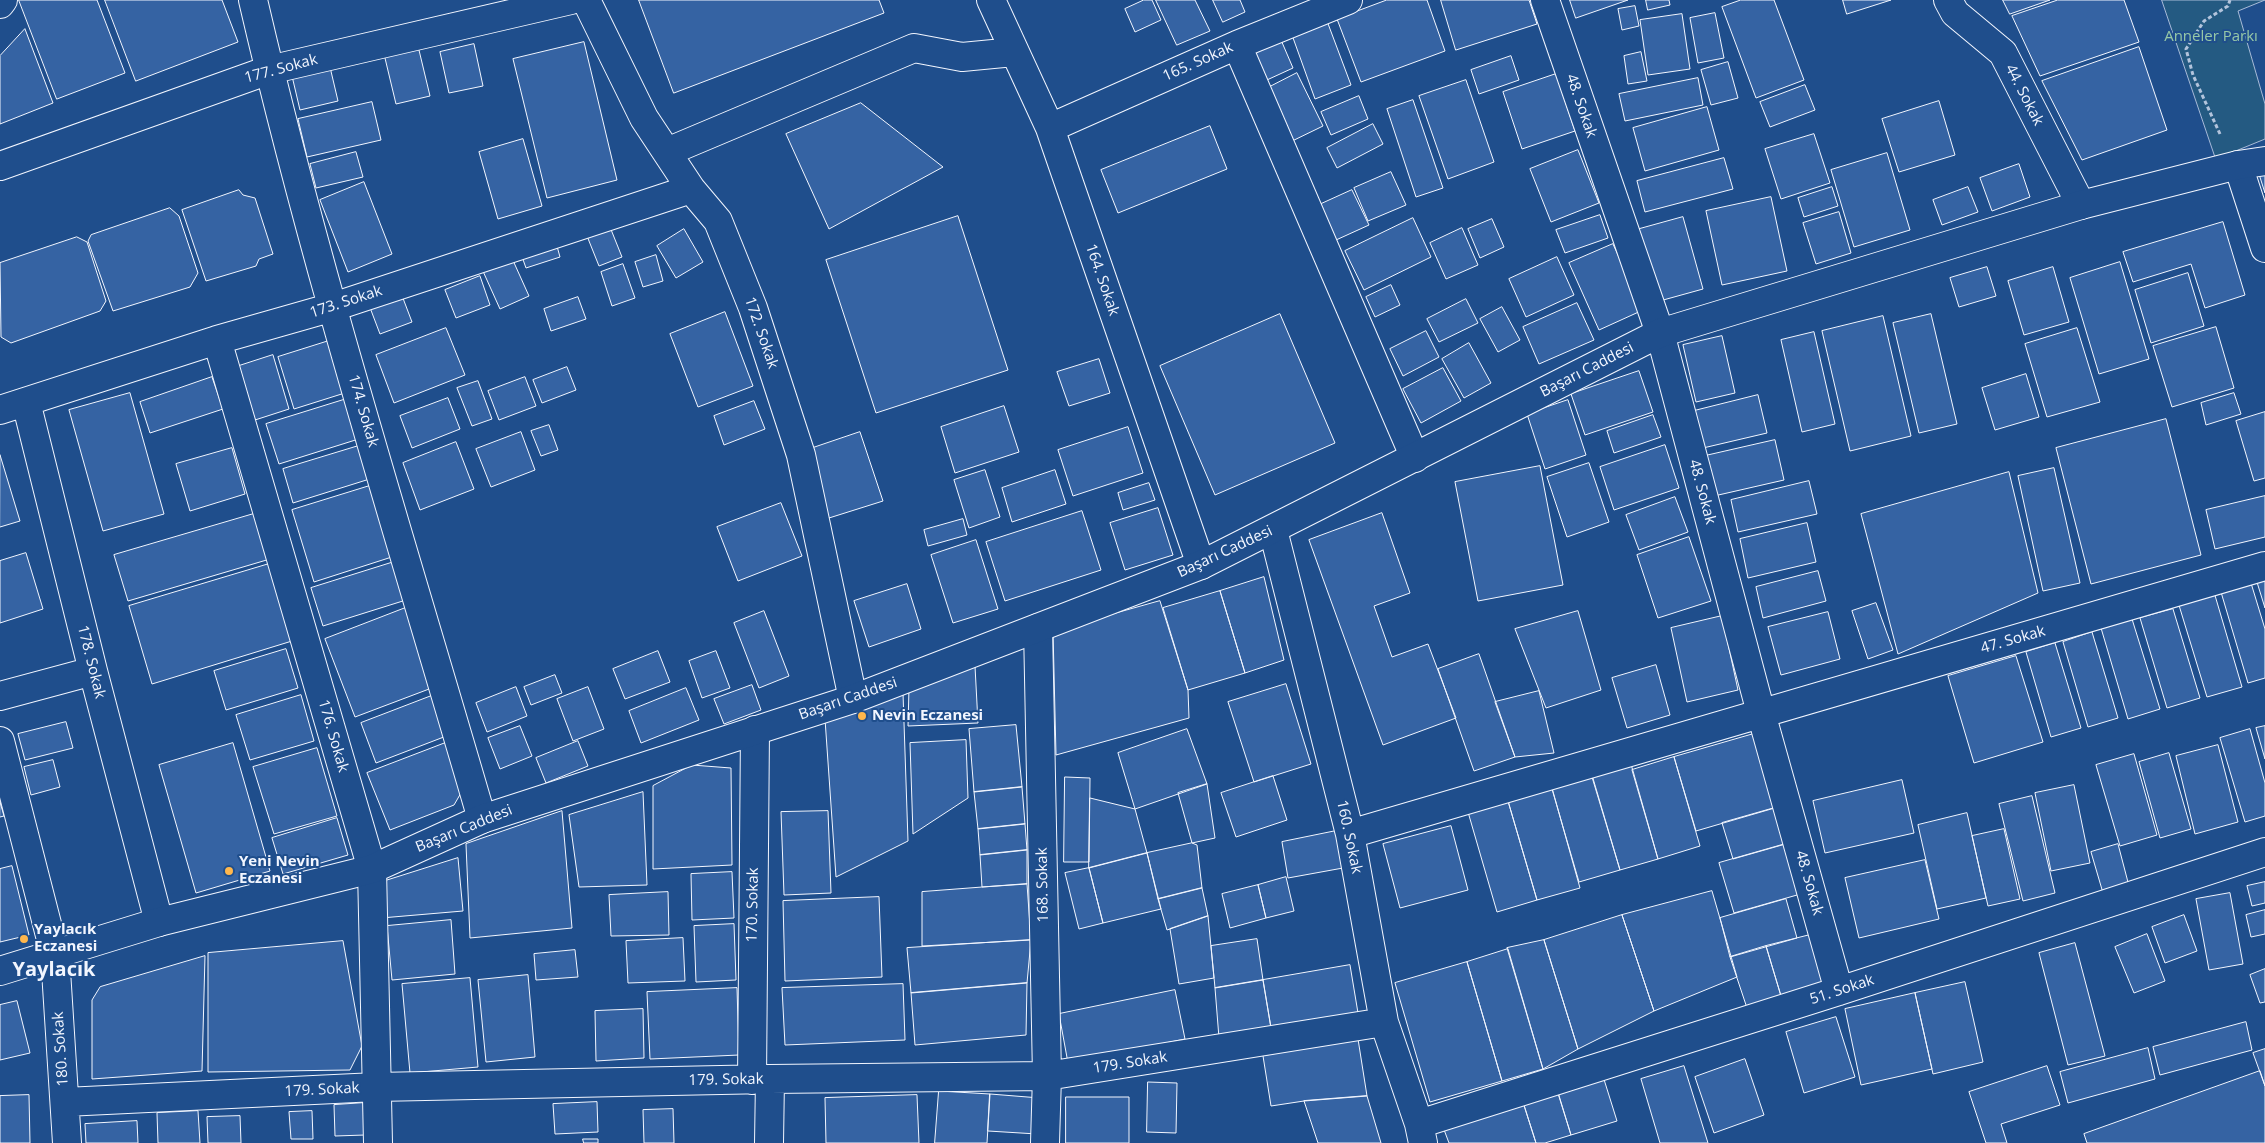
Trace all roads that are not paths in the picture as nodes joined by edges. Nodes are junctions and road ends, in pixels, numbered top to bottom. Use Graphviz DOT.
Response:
graph roads {
  1 [pos="3,0"];
  2 [pos="253,0"];
  3 [pos="571,0"];
  4 [pos="586,0"];
  5 [pos="991,0"];
  6 [pos="1348,0"];
  7 [pos="1545,0"];
  8 [pos="1948,0"];
  9 [pos="0,4"];
  10 [pos="1237,45"];
  11 [pos="1014,52"];
  12 [pos="269,70"];
  13 [pos="1050,128"];
  14 [pos="667,152"];
  15 [pos="2265,161"];
  16 [pos="2238,164"];
  17 [pos="0,166"];
  18 [pos="691,189"];
  19 [pos="2081,205"];
  20 [pos="2265,248"];
  21 [pos="333,307"];
  22 [pos="1660,333"];
  23 [pos="217,340"];
  24 [pos="26,402"];
  25 [pos="0,410"];
  26 [pos="1415,458"];
  27 [pos="1273,530"];
  28 [pos="1201,565"];
  29 [pos="2265,566"];
  30 [pos="1038,628"];
  31 [pos="93,671"];
  32 [pos="0,696"];
  33 [pos="853,699"];
  34 [pos="1761,713"];
  35 [pos="755,730"];
  36 [pos="0,741"];
  37 [pos="482,819"];
  38 [pos="1350,834"];
  39 [pos="2265,852"];
  40 [pos="372,869"];
  41 [pos="160,922"];
  42 [pos="55,955"];
  43 [pos="0,971"];
  44 [pos="1839,991"];
  45 [pos="1384,1022"];
  46 [pos="1047,1076"];
  47 [pos="761,1079"];
  48 [pos="376,1087"];
  49 [pos="65,1102"];
  50 [pos="1421,1133"];
  51 [pos="67,1143"];
  52 [pos="378,1143"];
  53 [pos="768,1143"];
  54 [pos="1045,1143"];
  1 -- 9 [label="street"];
  2 -- 12 [label="street, 174. Sokak"];
  3 -- 12 [label="street, 177. Sokak"];
  4 -- 14 [label="street, 172. Sokak"];
  5 -- 11 [label="street, 164. Sokak"];
  6 -- 10 [label="street, 165. Sokak"];
  7 -- 22 [label="street, 48. Sokak"];
  8 -- 19 [label="street, 44. Sokak"];
  10 -- 13 [label="street, 165. Sokak"];
  10 -- 26 [label="street"];
  11 -- 13 [label="street, 164. Sokak"];
  11 -- 14 [label="street"];
  12 -- 17 [label="street, 177. Sokak"];
  12 -- 21 [label="street, 174. Sokak"];
  13 -- 28 [label="street, 164. Sokak"];
  14 -- 18 [label="street, 172. Sokak"];
  15 -- 16 [label="street, Başarı Caddesi"];
  16 -- 19 [label="street, Başarı Caddesi"];
  16 -- 20 [label="street"];
  18 -- 21 [label="street, 173. Sokak"];
  18 -- 33 [label="street, 172. Sokak"];
  19 -- 22 [label="street, Başarı Caddesi"];
  21 -- 23 [label="street, 173. Sokak"];
  21 -- 37 [label="street, 174. Sokak"];
  22 -- 26 [label="street, Başarı Caddesi"];
  22 -- 34 [label="street, 48. Sokak"];
  23 -- 24 [label="street, 173. Sokak"];
  23 -- 40 [label="street, 176. Sokak"];
  24 -- 25 [label="street, 173. Sokak"];
  24 -- 31 [label="street, 178. Sokak"];
  26 -- 27 [label="street, Başarı Caddesi"];
  27 -- 28 [label="street, Başarı Caddesi"];
  27 -- 38 [label="street, 160. Sokak"];
  28 -- 30 [label="street, Başarı Caddesi"];
  29 -- 34 [label="street, 47. Sokak"];
  30 -- 33 [label="street, Başarı Caddesi"];
  30 -- 46 [label="street, 168. Sokak"];
  31 -- 32 [label="street"];
  31 -- 41 [label="street, 178. Sokak"];
  33 -- 35 [label="street, Başarı Caddesi"];
  34 -- 38 [label="street, 47. Sokak"];
  34 -- 44 [label="street, 48. Sokak"];
  35 -- 37 [label="street, Başarı Caddesi"];
  35 -- 47 [label="street, 170. Sokak"];
  36 -- 42 [label="street, 180. Sokak"];
  37 -- 40 [label="street, Başarı Caddesi"];
  38 -- 45 [label="street, 160. Sokak"];
  39 -- 44 [label="street, 51. Sokak"];
  40 -- 41 [label="street, Başarı Caddesi"];
  40 -- 48 [label="street, 176. Sokak"];
  41 -- 42 [label="street, Başarı Caddesi"];
  42 -- 43 [label="street, Başarı Caddesi"];
  42 -- 49 [label="street, 180. Sokak"];
  44 -- 50 [label="street, 51. Sokak"];
  45 -- 46 [label="street, 179. Sokak"];
  45 -- 50 [label="street, 160. Sokak"];
  46 -- 47 [label="street, 179. Sokak"];
  46 -- 54 [label="street, 168. Sokak"];
  47 -- 48 [label="street, 179. Sokak"];
  47 -- 53 [label="street, 170. Sokak"];
  48 -- 49 [label="street, 179. Sokak"];
  48 -- 52 [label="street, 176. Sokak"];
  49 -- 51 [label="street, 180. Sokak"];
}
